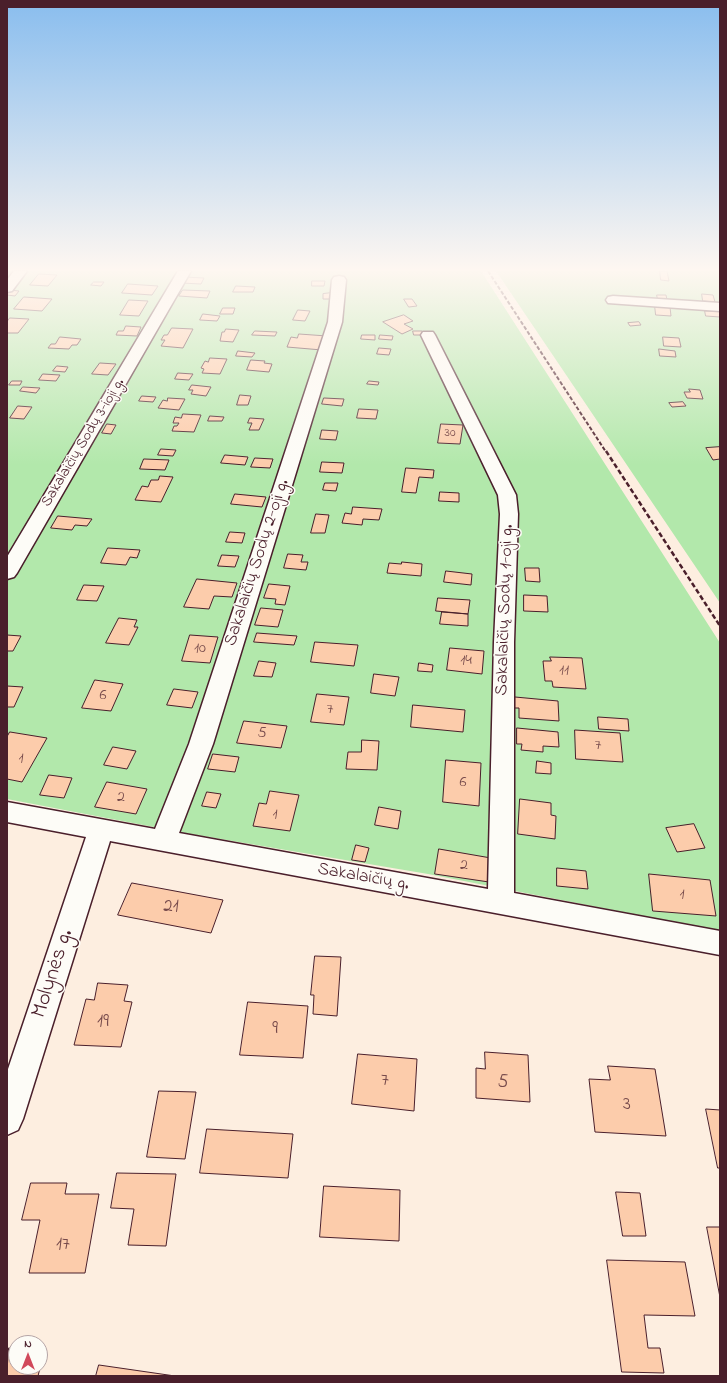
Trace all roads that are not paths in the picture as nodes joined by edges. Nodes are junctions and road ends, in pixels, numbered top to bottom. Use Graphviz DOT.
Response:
graph roads {
  1 [pos="428,335"];
  2 [pos="147,336"];
  3 [pos="331,336"];
  4 [pos="7,573"];
  5 [pos="7,812"];
  6 [pos="101,829"];
  7 [pos="163,841"];
  8 [pos="501,904"];
  9 [pos="720,943"];
  10 [pos="7,1119"];
  1 -- 8 [label="street, Sakalaičių Sodų 1-oji g."];
  2 -- 4 [label="street, Sakalaičių Sodų 3-ioji g."];
  3 -- 7 [label="street, Sakalaičių Sodų 2-oji g."];
  5 -- 6 [label="street, Sakalaičių g."];
  6 -- 7 [label="street, Sakalaičių g."];
  6 -- 10 [label="street, Molynės g."];
  7 -- 8 [label="street, Sakalaičių g."];
  8 -- 9 [label="street, Sakalaičių g."];
}
